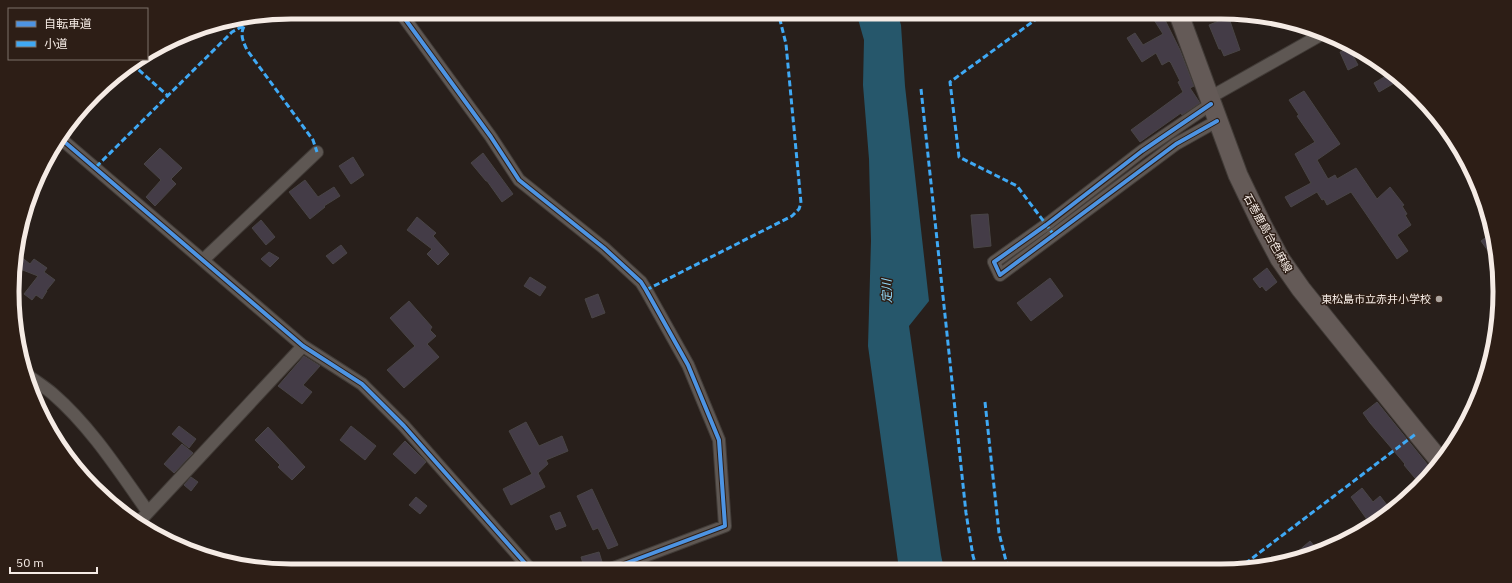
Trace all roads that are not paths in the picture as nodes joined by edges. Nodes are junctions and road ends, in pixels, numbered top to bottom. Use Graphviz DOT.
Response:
graph roads {
  1 [pos="405,19"];
  2 [pos="1181,19"];
  3 [pos="1318,37"];
  4 [pos="1213,108"];
  5 [pos="64,141"];
  6 [pos="316,152"];
  7 [pos="202,260"];
  8 [pos="303,346"];
  9 [pos="33,379"];
  10 [pos="1437,457"];
  11 [pos="148,512"];
  12 [pos="142,519"];
  13 [pos="526,564"];
  14 [pos="624,564"];
  1 -- 14 [label="street"];
  2 -- 4 [label="main road, 石巻鹿島台色麻線"];
  3 -- 4 [label="street"];
  4 -- 4 [label="street"];
  4 -- 10 [label="main road, 石巻鹿島台色麻線"];
  5 -- 7 [label="street"];
  6 -- 7 [label="street"];
  7 -- 8 [label="street"];
  8 -- 11 [label="street"];
  8 -- 13 [label="street"];
  9 -- 11 [label="street"];
  11 -- 12 [label="street"];
}
